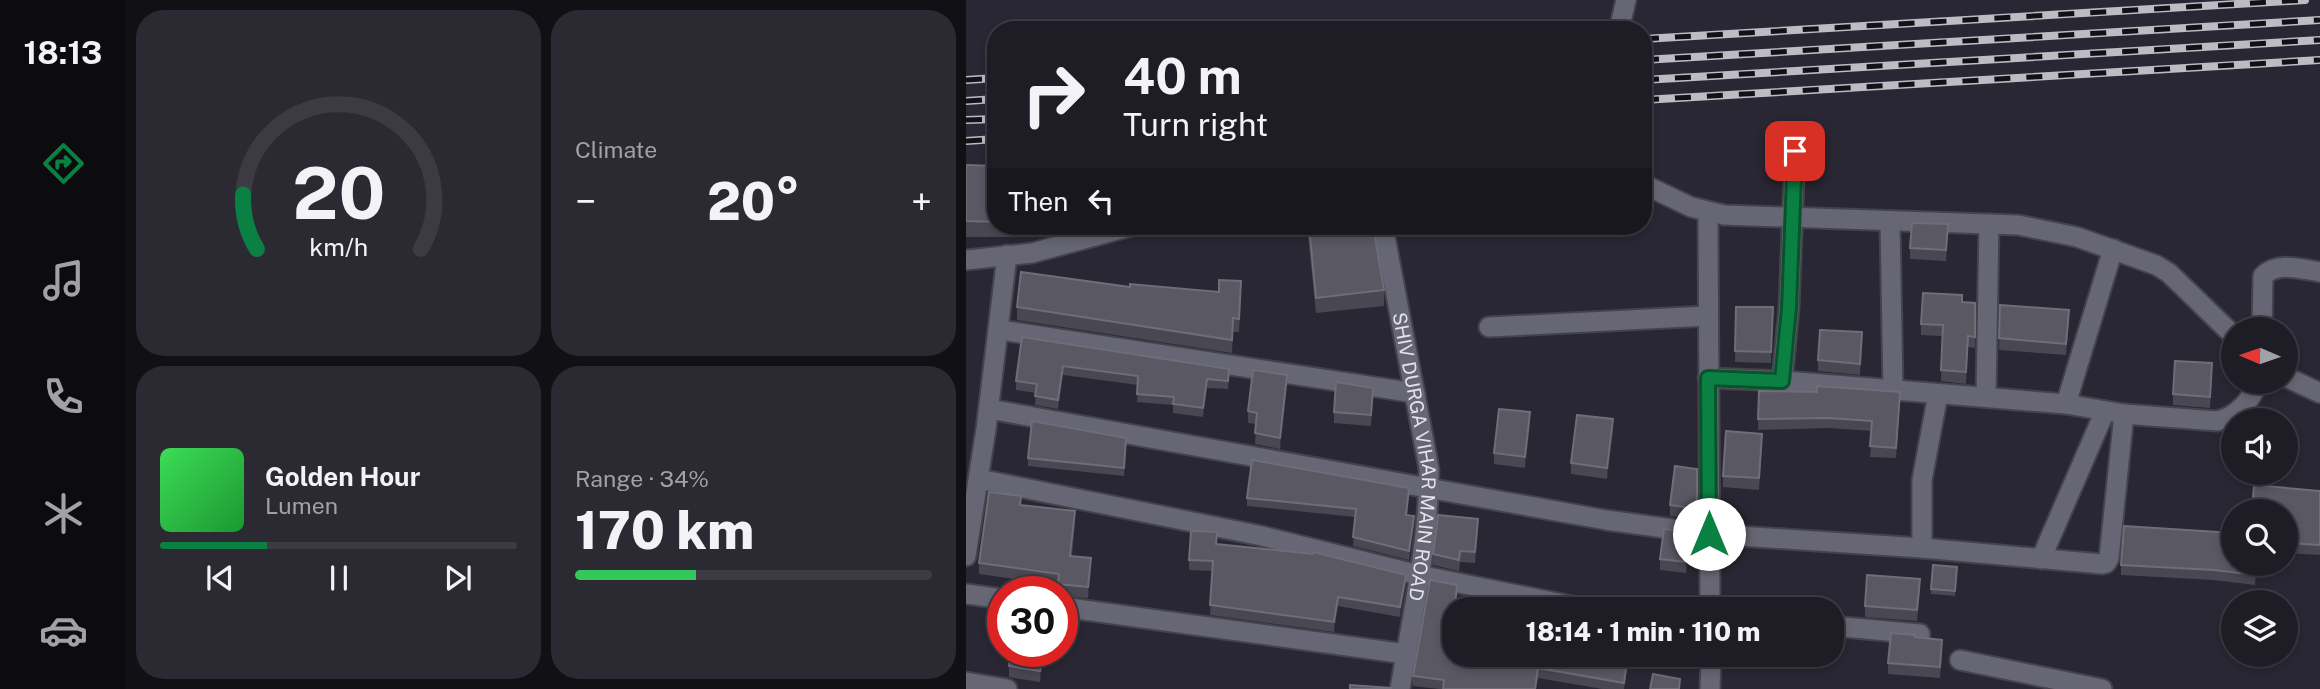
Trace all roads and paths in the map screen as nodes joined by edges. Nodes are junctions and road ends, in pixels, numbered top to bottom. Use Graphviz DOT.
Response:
graph roads {
  1 [pos="1626,0"];
  2 [pos="1621,21"];
  3 [pos="1795,151"];
  4 [pos="1652,188"];
  5 [pos="1708,212"];
  6 [pos="1791,216"];
  7 [pos="1890,222"];
  8 [pos="1989,224"];
  9 [pos="1099,235"];
  10 [pos="1385,235"];
  11 [pos="2113,249"];
  12 [pos="1007,255"];
  13 [pos="966,260"];
  14 [pos="2320,272"];
  15 [pos="1707,316"];
  16 [pos="2262,317"];
  17 [pos="2221,323"];
  18 [pos="1489,327"];
  19 [pos="1000,330"];
  20 [pos="1708,378"];
  21 [pos="1782,381"];
  22 [pos="2298,383"];
  23 [pos="1893,390"];
  24 [pos="1415,393"];
  25 [pos="2320,393"];
  26 [pos="1938,394"];
  27 [pos="2253,394"];
  28 [pos="1986,397"];
  29 [pos="2066,404"];
  30 [pos="989,409"];
  31 [pos="2105,411"];
  32 [pos="2124,414"];
  33 [pos="979,479"];
  34 [pos="1429,489"];
  35 [pos="1709,534"];
  36 [pos="1922,548"];
  37 [pos="966,556"];
  38 [pos="2041,559"];
  39 [pos="1419,575"];
  40 [pos="966,594"];
  41 [pos="987,597"];
  42 [pos="1528,597"];
  43 [pos="1710,597"];
  44 [pos="1078,609"];
  45 [pos="1844,627"];
  46 [pos="1920,634"];
  47 [pos="1406,653"];
  48 [pos="1960,660"];
  49 [pos="1711,667"];
  50 [pos="966,682"];
  51 [pos="1007,689"];
  52 [pos="1400,689"];
  53 [pos="1710,689"];
  54 [pos="2102,689"];
  1 -- 2 [label="street"];
  3 -- 6 [label="street"];
  4 -- 5 [label="street"];
  5 -- 6 [label="street"];
  5 -- 15 [label="street"];
  6 -- 7 [label="street"];
  6 -- 21 [label="street"];
  7 -- 8 [label="street"];
  7 -- 23 [label="street"];
  8 -- 11 [label="street"];
  8 -- 28 [label="street"];
  9 -- 12 [label="street"];
  10 -- 24 [label="street, SHIV DURGA VIHAR MAIN ROAD"];
  11 -- 17 [label="street"];
  11 -- 29 [label="street"];
  12 -- 13 [label="street"];
  12 -- 19 [label="street"];
  14 -- 16 [label="street"];
  15 -- 18 [label="street"];
  15 -- 20 [label="street"];
  19 -- 24 [label="street"];
  19 -- 30 [label="street"];
  20 -- 21 [label="street"];
  20 -- 35 [label="street"];
  21 -- 23 [label="street"];
  22 -- 25 [label="street"];
  23 -- 26 [label="street"];
  24 -- 34 [label="street, SHIV DURGA VIHAR MAIN ROAD"];
  26 -- 28 [label="street"];
  26 -- 36 [label="street"];
  27 -- 32 [label="street"];
  28 -- 29 [label="street"];
  29 -- 31 [label="street"];
  30 -- 33 [label="street"];
  30 -- 34 [label="street"];
  31 -- 32 [label="street"];
  31 -- 38 [label="street"];
  32 -- 38 [label="street"];
  33 -- 37 [label="street"];
  33 -- 39 [label="street"];
  34 -- 35 [label="street"];
  34 -- 39 [label="street, SHIV DURGA VIHAR MAIN ROAD"];
  35 -- 36 [label="street"];
  35 -- 43 [label="street"];
  36 -- 38 [label="street"];
  39 -- 42 [label="street"];
  39 -- 47 [label="street, SHIV DURGA VIHAR MAIN ROAD"];
  40 -- 41 [label="street"];
  44 -- 47 [label="street"];
  45 -- 46 [label="street"];
  47 -- 52 [label="street, SHIV DURGA VIHAR MAIN ROAD"];
  48 -- 54 [label="street"];
  49 -- 53 [label="street"];
  50 -- 51 [label="street"];
}
